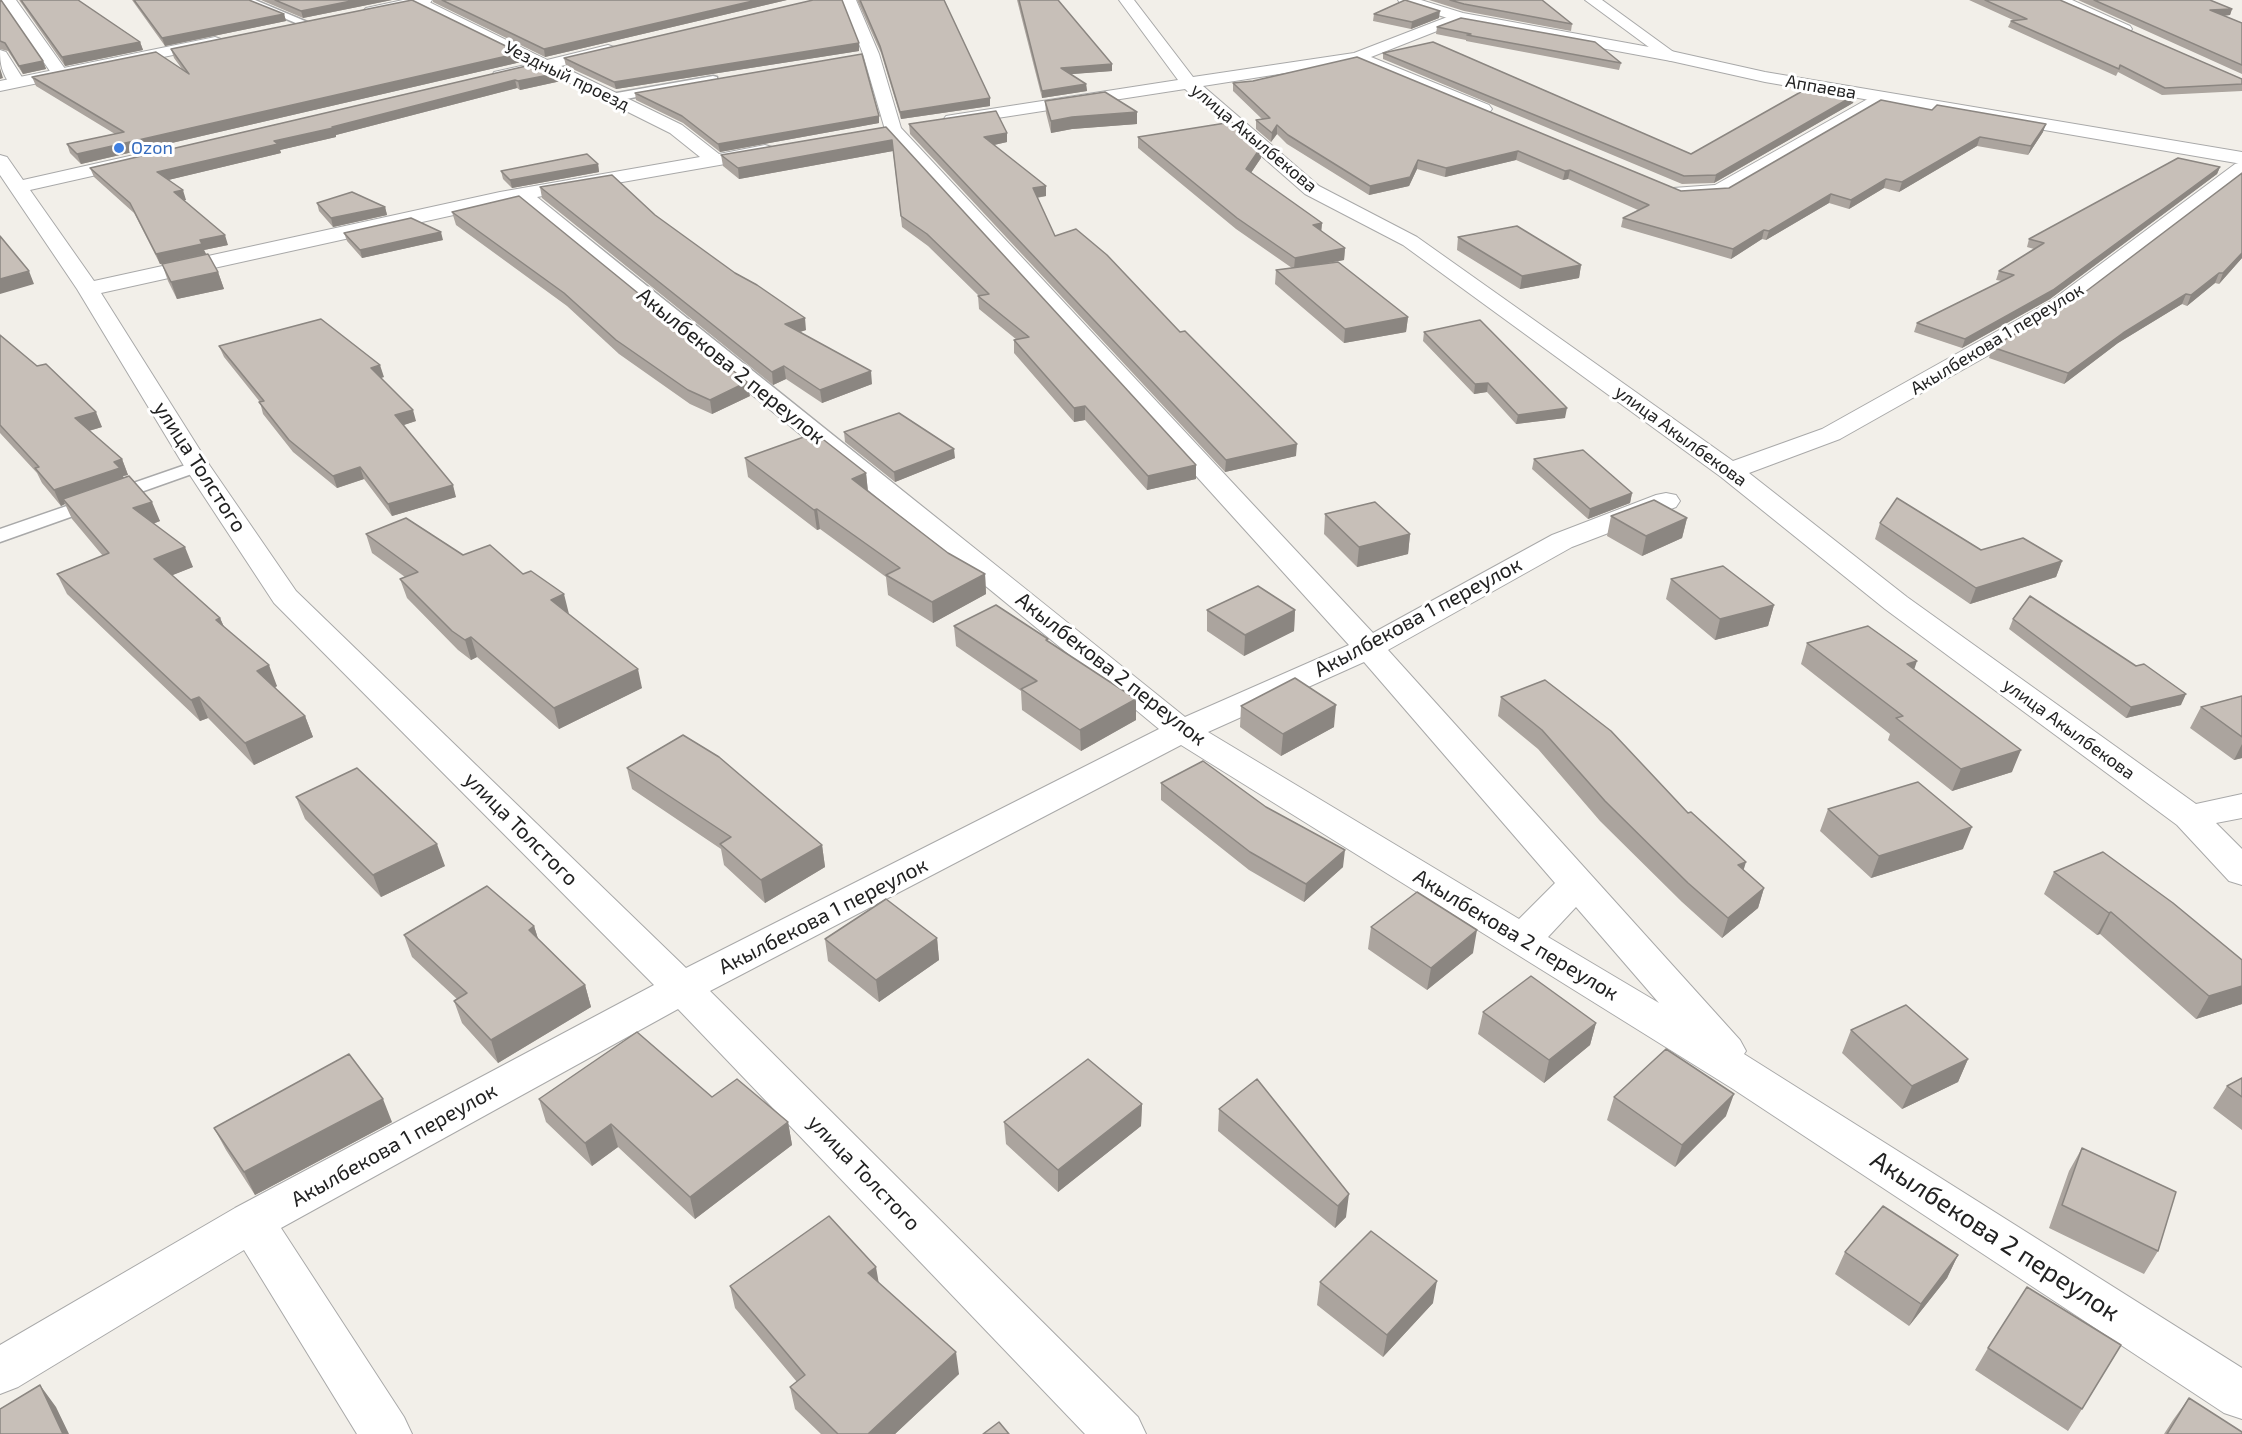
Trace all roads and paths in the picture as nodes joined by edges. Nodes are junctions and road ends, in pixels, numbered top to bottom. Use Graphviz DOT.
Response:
graph roads {
  1 [pos="8,0"];
  2 [pos="246,0"];
  3 [pos="849,0"];
  4 [pos="1126,0"];
  5 [pos="1404,0"];
  6 [pos="1592,0"];
  7 [pos="2060,0"];
  8 [pos="418,1"];
  9 [pos="351,15"];
  10 [pos="1460,17"];
  11 [pos="313,23"];
  12 [pos="273,31"];
  13 [pos="2135,34"];
  14 [pos="228,40"];
  15 [pos="624,46"];
  16 [pos="0,55"];
  17 [pos="1671,56"];
  18 [pos="1358,57"];
  19 [pos="545,66"];
  20 [pos="60,74"];
  21 [pos="726,77"];
  22 [pos="486,79"];
  23 [pos="1189,83"];
  24 [pos="8,84"];
  25 [pos="1880,97"];
  26 [pos="611,98"];
  27 [pos="1497,115"];
  28 [pos="937,122"];
  29 [pos="786,148"];
  30 [pos="148,158"];
  31 [pos="2242,158"];
  32 [pos="715,160"];
  33 [pos="2242,168"];
  34 [pos="10,174"];
  35 [pos="1669,187"];
  36 [pos="521,194"];
  37 [pos="88,289"];
  38 [pos="197,466"];
  39 [pos="1730,471"];
  40 [pos="1666,501"];
  41 [pos="0,536"];
  42 [pos="1369,648"];
  43 [pos="1182,731"];
  44 [pos="2242,806"];
  45 [pos="2190,817"];
  46 [pos="2242,872"];
  47 [pos="1577,884"];
  48 [pos="1523,939"];
  49 [pos="682,988"];
  50 [pos="1748,1077"];
  51 [pos="251,1222"];
  52 [pos="0,1371"];
  53 [pos="2242,1396"];
  54 [pos="386,1434"];
  55 [pos="1120,1434"];
  1 -- 20 [label="street"];
  2 -- 11 [label="lane"];
  3 -- 42 [label="street, Акылбекова 2 переулок"];
  4 -- 23 [label="street, улица Акылбекова"];
  5 -- 10 [label="street, Аппаева"];
  6 -- 17 [label="street"];
  7 -- 13 [label="street"];
  8 -- 9 [label="street"];
  8 -- 19 [label="street, Уездный проезд"];
  10 -- 17 [label="street, Аппаева"];
  10 -- 18 [label="street"];
  11 -- 12 [label="street"];
  14 -- 20 [label="street"];
  15 -- 19 [label="street"];
  16 -- 24 [label="street"];
  17 -- 25 [label="street, Аппаева"];
  18 -- 23 [label="street"];
  18 -- 27 [label="street"];
  19 -- 22 [label="street"];
  19 -- 26 [label="street, Уездный проезд"];
  20 -- 24 [label="street"];
  21 -- 26 [label="lane"];
  23 -- 28 [label="street"];
  23 -- 39 [label="street, улица Акылбекова"];
  25 -- 31 [label="street, Аппаева"];
  25 -- 35 [label="street"];
  26 -- 32 [label="street, Уездный проезд"];
  29 -- 32 [label="street"];
  30 -- 34 [label="street"];
  32 -- 36 [label="street"];
  33 -- 39 [label="street, Акылбекова 1 переулок"];
  34 -- 37 [label="street, улица Толстого"];
  36 -- 37 [label="street"];
  36 -- 43 [label="street, Акылбекова 2 переулок"];
  37 -- 38 [label="street, улица Толстого"];
  38 -- 41 [label="lane"];
  38 -- 49 [label="street, улица Толстого"];
  39 -- 45 [label="street, улица Акылбекова"];
  40 -- 42 [label="street, Акылбекова 1 переулок"];
  42 -- 43 [label="street, Акылбекова 1 переулок"];
  42 -- 47 [label="street, Акылбекова 2 переулок"];
  43 -- 48 [label="street, Акылбекова 2 переулок"];
  43 -- 49 [label="street, Акылбекова 1 переулок"];
  44 -- 45 [label="street"];
  45 -- 46 [label="street, улица Акылбекова"];
  47 -- 48 [label="street"];
  47 -- 50 [label="street, Акылбекова 2 переулок"];
  48 -- 50 [label="street, Акылбекова 2 переулок"];
  49 -- 51 [label="street, Акылбекова 1 переулок"];
  49 -- 55 [label="street, улица Толстого"];
  50 -- 53 [label="street, Акылбекова 2 переулок"];
  51 -- 52 [label="street, Акылбекова 1 переулок"];
  51 -- 54 [label="street"];
}
